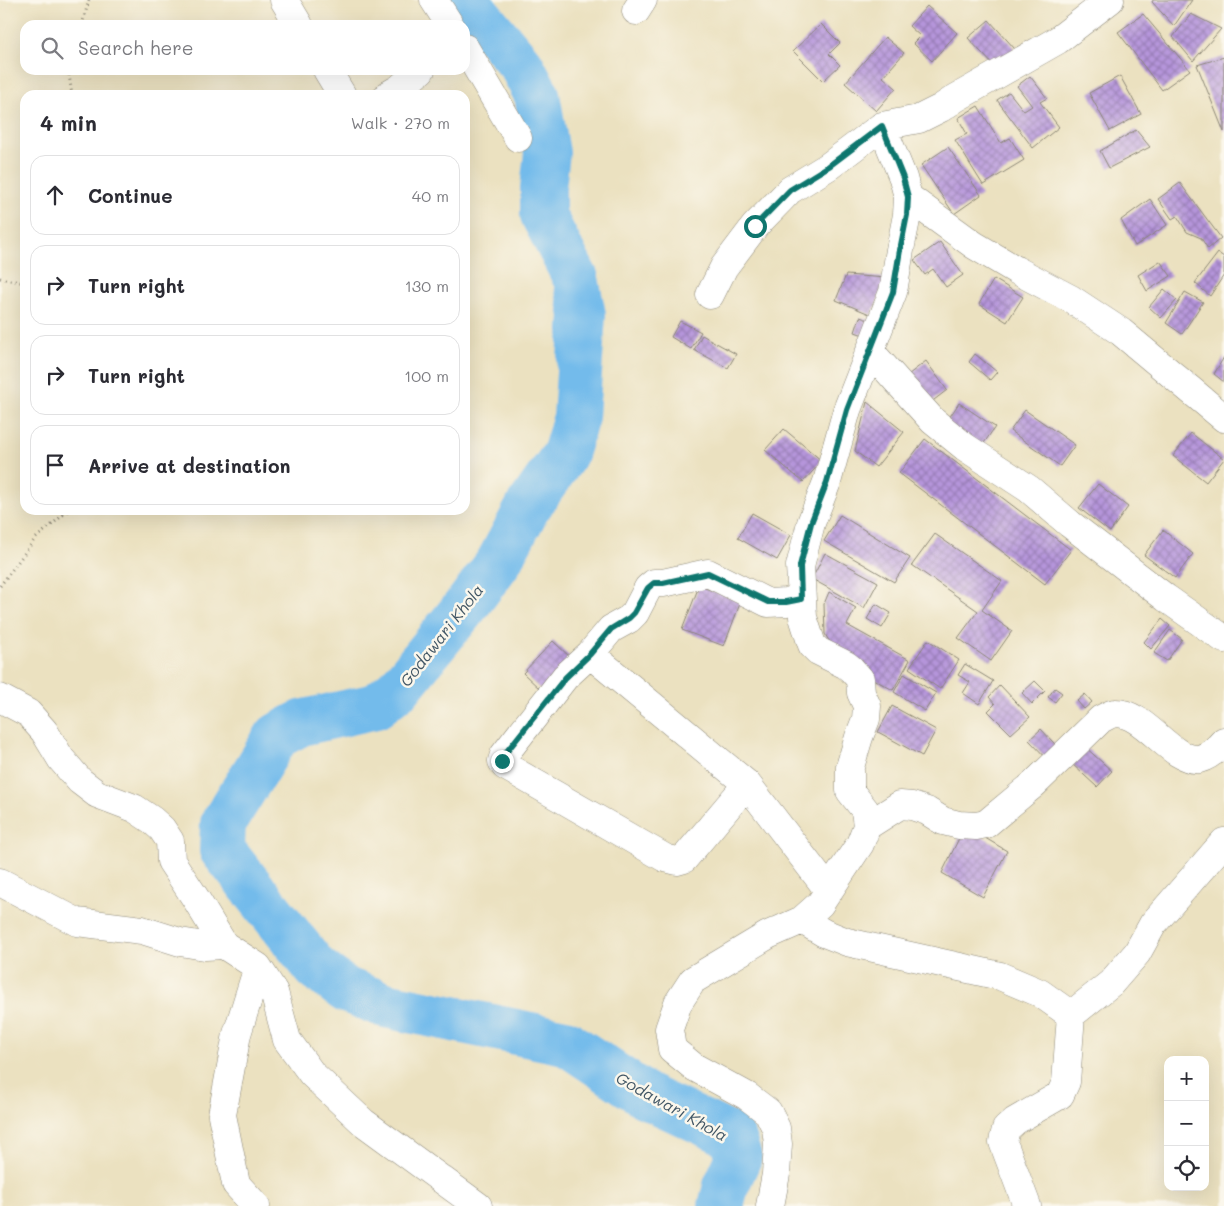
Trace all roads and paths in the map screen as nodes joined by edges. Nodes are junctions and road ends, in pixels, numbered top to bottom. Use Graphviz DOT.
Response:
graph roads {
  1 [pos="89,0"];
  2 [pos="284,0"];
  3 [pos="434,0"];
  4 [pos="1110,0"];
  5 [pos="83,20"];
  6 [pos="296,20"];
  7 [pos="447,20"];
  8 [pos="470,56"];
  9 [pos="69,75"];
  10 [pos="330,75"];
  11 [pos="415,75"];
  12 [pos="71,90"];
  13 [pos="339,90"];
  14 [pos="397,90"];
  15 [pos="882,126"];
  16 [pos="518,138"];
  17 [pos="908,197"];
  18 [pos="0,278"];
  19 [pos="20,282"];
  20 [pos="710,294"];
  21 [pos="870,350"];
  22 [pos="1224,418"];
  23 [pos="63,515"];
  24 [pos="0,586"];
  25 [pos="801,599"];
  26 [pos="1224,639"];
  27 [pos="590,654"];
  28 [pos="0,698"];
  29 [pos="1224,741"];
  30 [pos="747,784"];
  31 [pos="867,826"];
  32 [pos="1224,842"];
  33 [pos="0,882"];
  34 [pos="829,891"];
  35 [pos="802,920"];
  36 [pos="224,945"];
  37 [pos="258,967"];
  38 [pos="1071,1015"];
  39 [pos="256,1206"];
  40 [pos="478,1206"];
  41 [pos="770,1206"];
  42 [pos="1026,1206"];
  1 -- 5 [label="path"];
  2 -- 6 [label="street"];
  3 -- 7 [label="street"];
  4 -- 15 [label="street"];
  8 -- 16 [label="street"];
  9 -- 12 [label="path"];
  10 -- 13 [label="street"];
  11 -- 14 [label="street"];
  15 -- 17 [label="street"];
  15 -- 20 [label="street"];
  17 -- 21 [label="street"];
  17 -- 22 [label="street"];
  18 -- 19 [label="path"];
  21 -- 25 [label="street"];
  21 -- 26 [label="street"];
  23 -- 24 [label="path"];
  25 -- 27 [label="street"];
  25 -- 31 [label="street"];
  27 -- 30 [label="street"];
  27 -- 30 [label="street"];
  28 -- 36 [label="street"];
  29 -- 31 [label="street"];
  30 -- 34 [label="street"];
  31 -- 34 [label="street"];
  32 -- 38 [label="street"];
  33 -- 36 [label="street"];
  34 -- 35 [label="street"];
  35 -- 38 [label="street"];
  35 -- 41 [label="street"];
  36 -- 37 [label="street"];
  37 -- 39 [label="street"];
  37 -- 40 [label="street"];
  38 -- 42 [label="street"];
}
